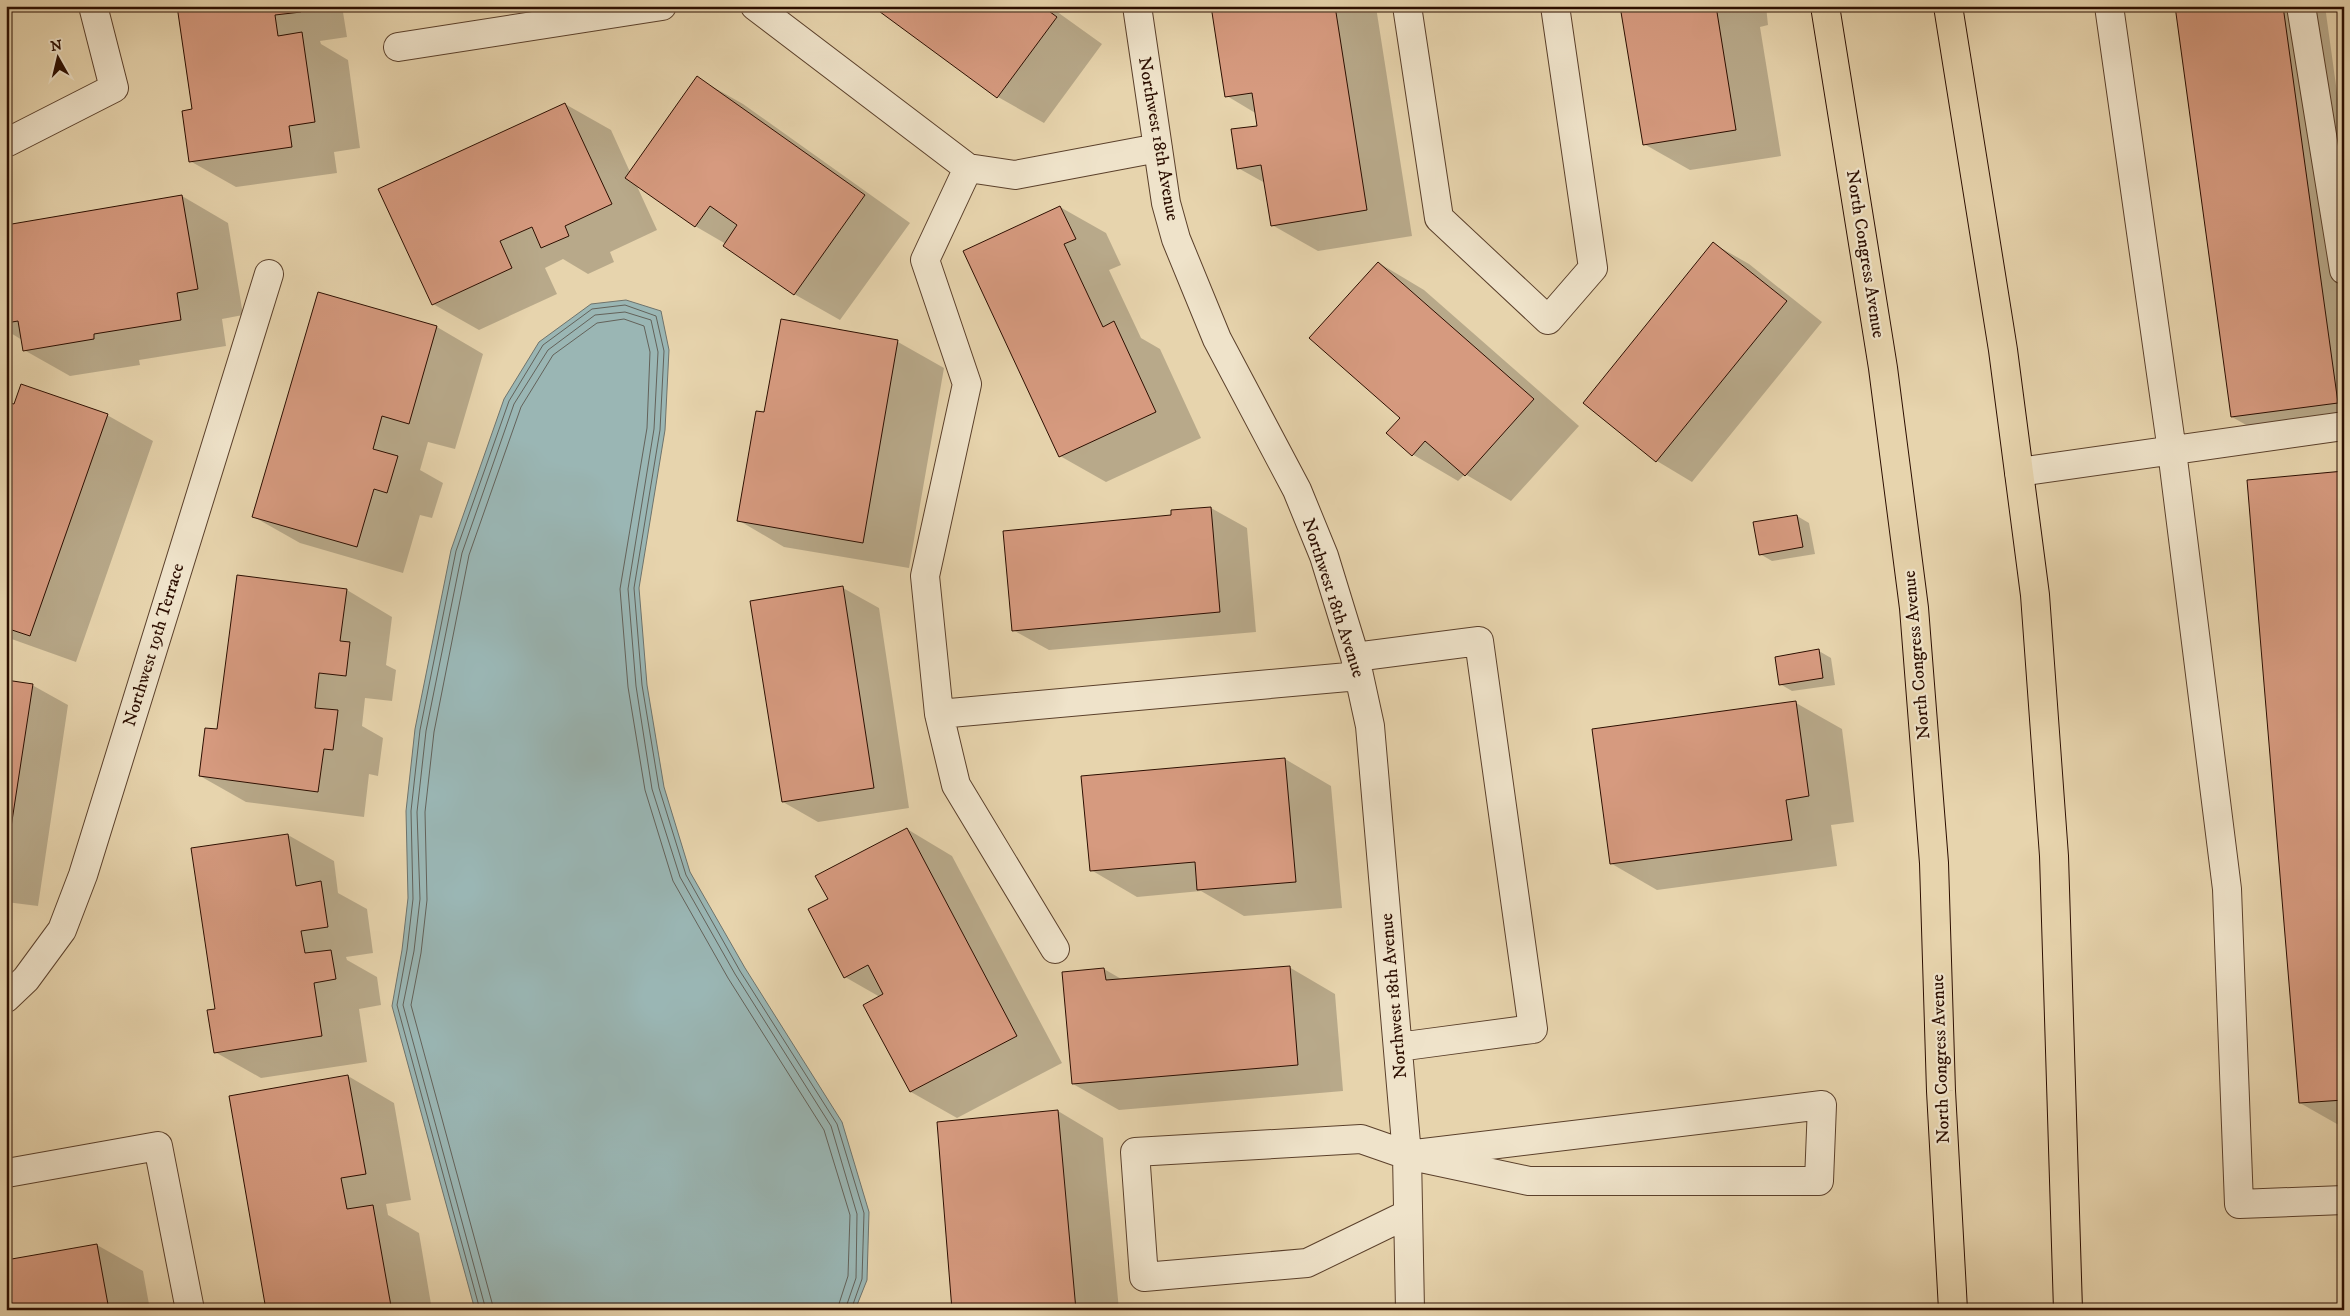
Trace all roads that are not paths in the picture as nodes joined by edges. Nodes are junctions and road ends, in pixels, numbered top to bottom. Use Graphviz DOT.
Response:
graph roads {
  1 [pos="93,6"];
  2 [pos="662,6"];
  3 [pos="755,6"];
  4 [pos="1137,6"];
  5 [pos="1407,6"];
  6 [pos="1555,6"];
  7 [pos="1825,6"];
  8 [pos="1948,6"];
  9 [pos="2109,6"];
  10 [pos="2301,6"];
  11 [pos="398,47"];
  12 [pos="6,140"];
  13 [pos="1158,148"];
  14 [pos="968,168"];
  15 [pos="2344,270"];
  16 [pos="269,274"];
  17 [pos="2344,426"];
  18 [pos="2172,451"];
  19 [pos="2019,472"];
  20 [pos="1357,666"];
  21 [pos="939,714"];
  22 [pos="1055,949"];
  23 [pos="6,998"];
  24 [pos="1398,1047"];
  25 [pos="1407,1155"];
  26 [pos="8,1173"];
  27 [pos="2344,1200"];
  28 [pos="1408,1214"];
  29 [pos="190,1310"];
  30 [pos="1410,1310"];
  31 [pos="1953,1310"];
  32 [pos="2068,1310"];
  1 -- 12 [label="street"];
  2 -- 11 [label="street"];
  3 -- 14 [label="street"];
  4 -- 13 [label="street, Northwest 18th Avenue"];
  5 -- 6 [label="street"];
  7 -- 31 [label="main road, North Congress Avenue"];
  8 -- 19 [label="main road"];
  9 -- 18 [label="street"];
  10 -- 15 [label="street"];
  13 -- 14 [label="street"];
  13 -- 20 [label="street, Northwest 18th Avenue"];
  14 -- 21 [label="street"];
  16 -- 23 [label="street, Northwest 19th Terrace"];
  17 -- 18 [label="street"];
  18 -- 19 [label="street"];
  18 -- 27 [label="street"];
  19 -- 32 [label="main road"];
  20 -- 21 [label="street"];
  20 -- 24 [label="street, Northwest 18th Avenue"];
  20 -- 24 [label="street"];
  21 -- 22 [label="street"];
  24 -- 25 [label="street, Northwest 18th Avenue"];
  25 -- 25 [label="street"];
  25 -- 28 [label="street, Northwest 18th Avenue"];
  25 -- 28 [label="street"];
  26 -- 29 [label="street"];
  28 -- 30 [label="street, Northwest 18th Avenue"];
}
